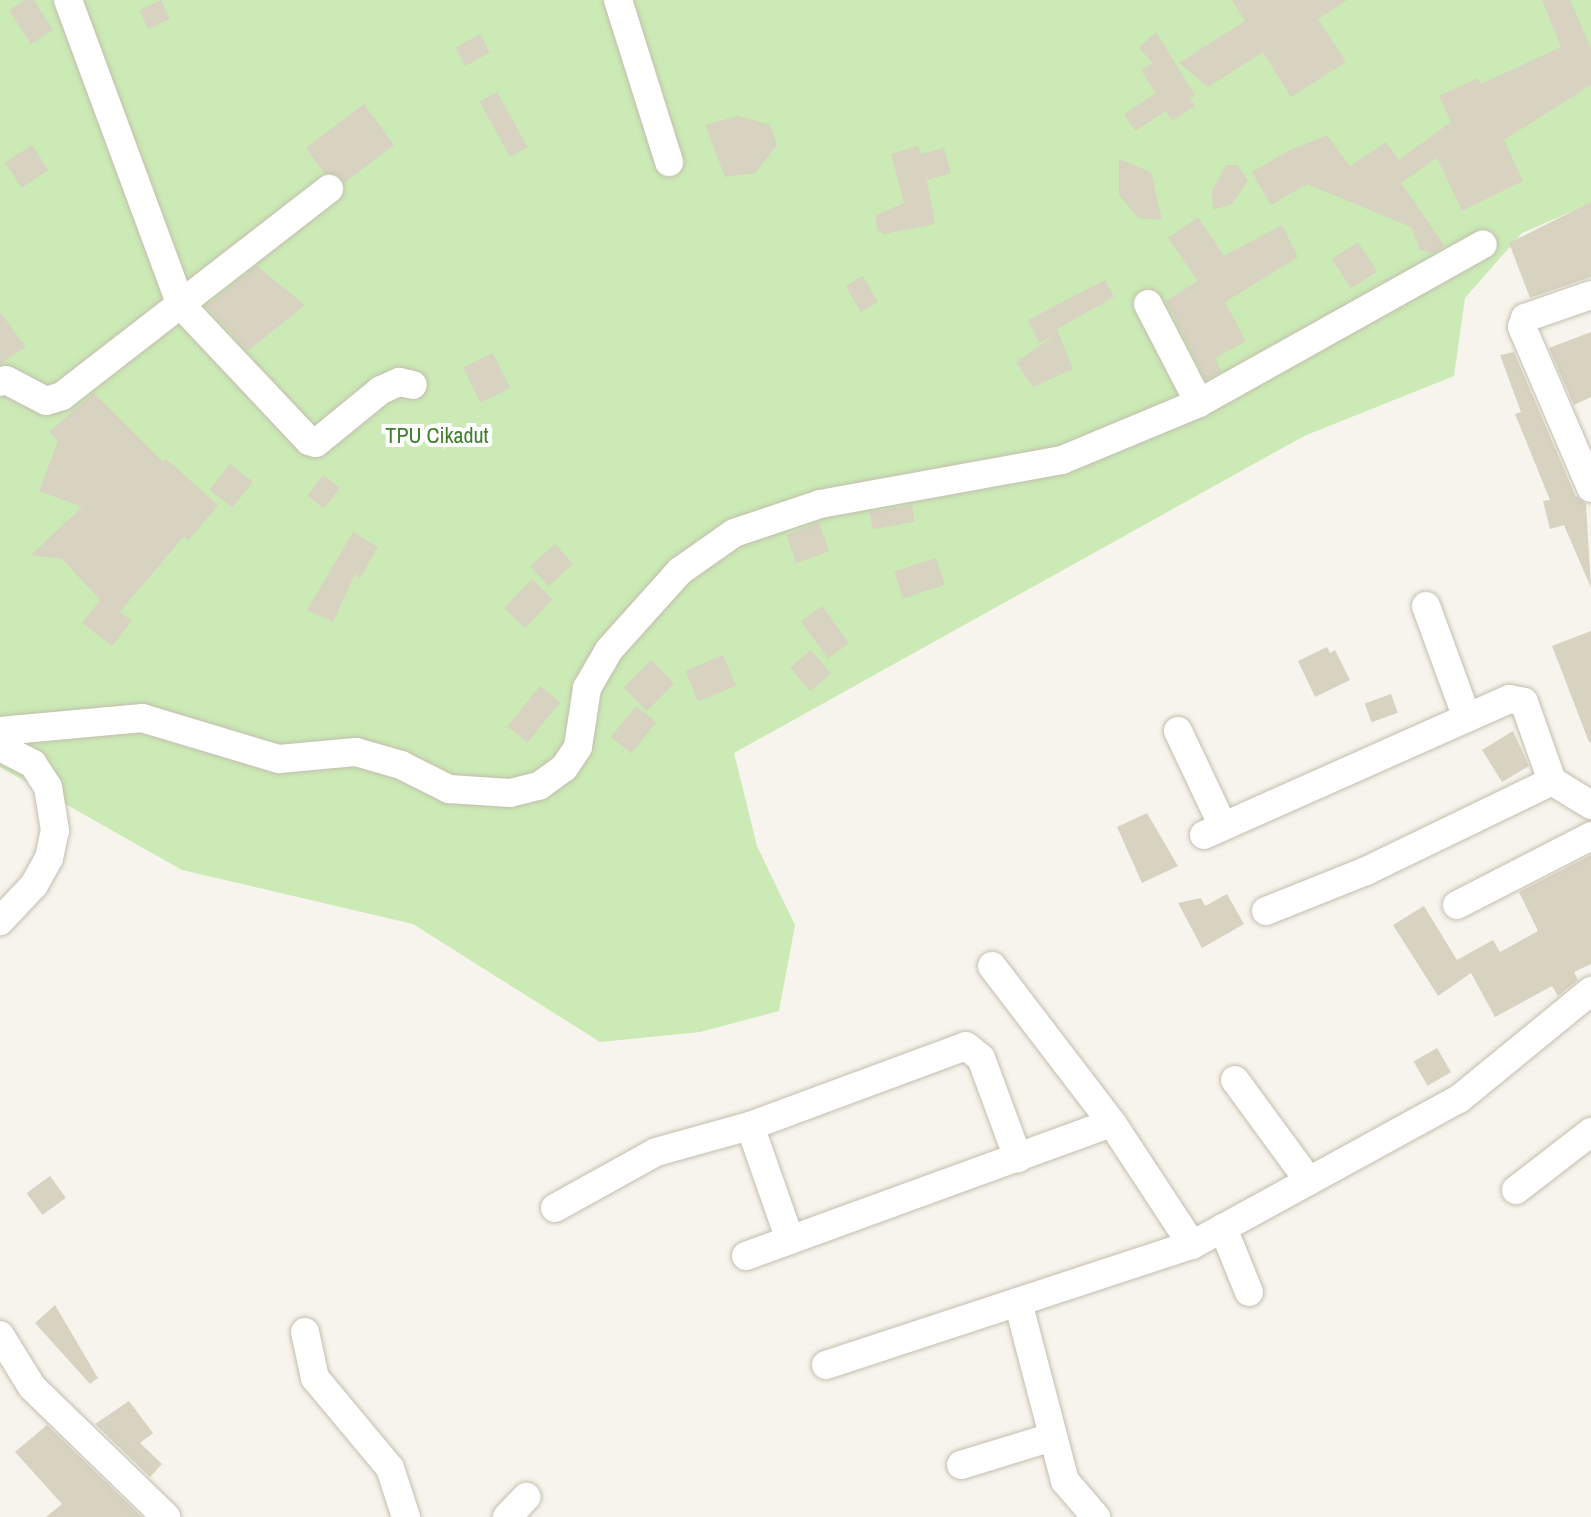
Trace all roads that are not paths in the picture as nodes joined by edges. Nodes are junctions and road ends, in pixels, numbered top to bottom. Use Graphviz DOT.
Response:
graph roads {
  1 [pos="68,0"];
  2 [pos="618,0"];
  3 [pos="669,162"];
  4 [pos="329,189"];
  5 [pos="1483,244"];
  6 [pos="1591,295"];
  7 [pos="1148,304"];
  8 [pos="181,305"];
  9 [pos="0,382"];
  10 [pos="413,385"];
  11 [pos="1199,403"];
  12 [pos="1591,488"];
  13 [pos="1426,606"];
  14 [pos="1467,718"];
  15 [pos="0,731"];
  16 [pos="1178,731"];
  17 [pos="0,747"];
  18 [pos="1552,781"];
  19 [pos="1591,805"];
  20 [pos="1591,836"];
  21 [pos="1457,905"];
  22 [pos="1266,911"];
  23 [pos="0,921"];
  24 [pos="992,966"];
  25 [pos="1591,991"];
  26 [pos="1235,1080"];
  27 [pos="1112,1123"];
  28 [pos="750,1126"];
  29 [pos="1591,1132"];
  30 [pos="1018,1158"];
  31 [pos="1309,1181"];
  32 [pos="1516,1190"];
  33 [pos="555,1208"];
  34 [pos="1223,1228"];
  35 [pos="790,1240"];
  36 [pos="1192,1245"];
  37 [pos="746,1256"];
  38 [pos="1249,1292"];
  39 [pos="1018,1302"];
  40 [pos="305,1332"];
  41 [pos="0,1335"];
  42 [pos="826,1365"];
  43 [pos="1052,1437"];
  44 [pos="961,1465"];
  45 [pos="166,1517"];
  46 [pos="406,1517"];
  47 [pos="1096,1517"];
  1 -- 8 [label="street"];
  2 -- 3 [label="street"];
  4 -- 8 [label="street"];
  5 -- 11 [label="street"];
  6 -- 12 [label="street"];
  7 -- 11 [label="street"];
  8 -- 9 [label="street"];
  8 -- 10 [label="street"];
  11 -- 15 [label="street"];
  13 -- 14 [label="street"];
  14 -- 16 [label="street"];
  14 -- 18 [label="street"];
  17 -- 23 [label="street"];
  18 -- 19 [label="street"];
  18 -- 22 [label="street"];
  20 -- 21 [label="street"];
  24 -- 27 [label="street"];
  25 -- 31 [label="street"];
  26 -- 31 [label="street"];
  27 -- 30 [label="street"];
  27 -- 36 [label="street"];
  28 -- 30 [label="street"];
  28 -- 33 [label="street"];
  28 -- 35 [label="street"];
  29 -- 32 [label="street"];
  30 -- 35 [label="street"];
  31 -- 34 [label="street"];
  34 -- 36 [label="street"];
  34 -- 38 [label="street"];
  35 -- 37 [label="street"];
  36 -- 39 [label="street"];
  39 -- 42 [label="street"];
  39 -- 43 [label="street"];
  40 -- 46 [label="street"];
  41 -- 45 [label="street"];
  43 -- 44 [label="street"];
  43 -- 47 [label="street"];
}
